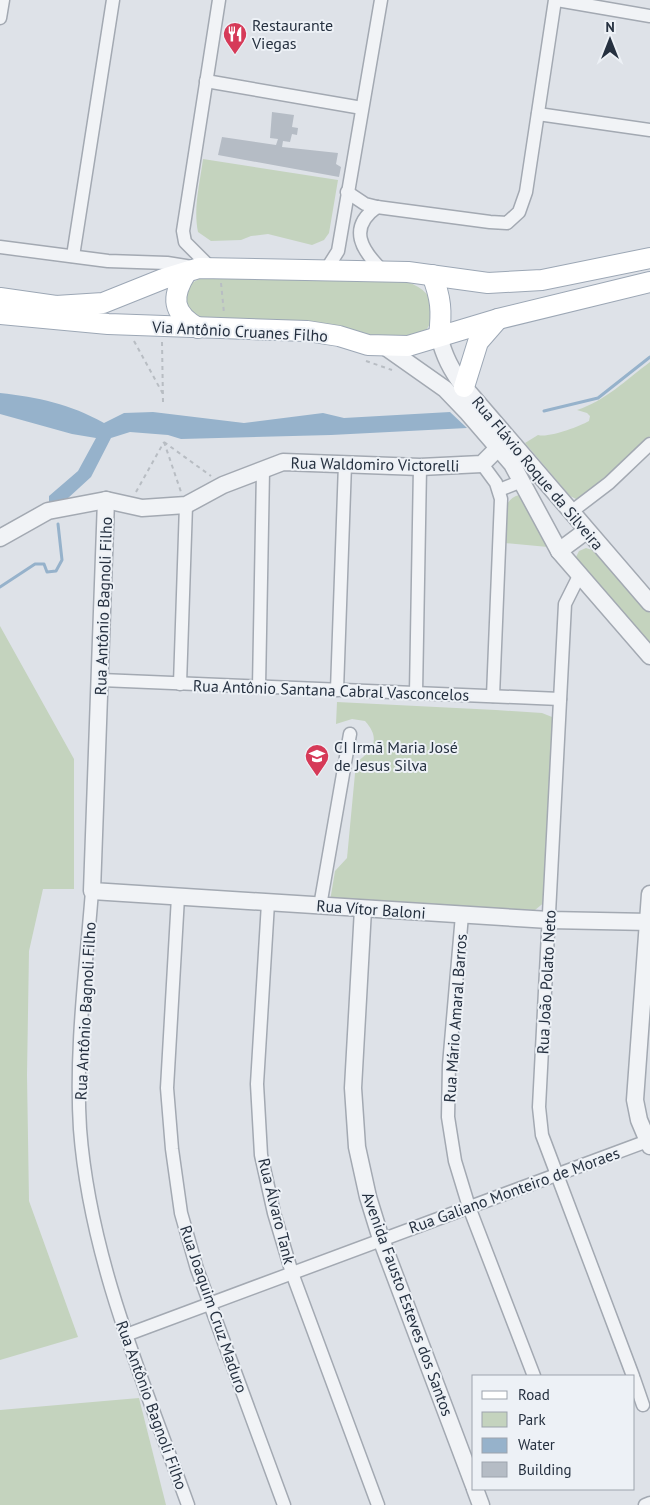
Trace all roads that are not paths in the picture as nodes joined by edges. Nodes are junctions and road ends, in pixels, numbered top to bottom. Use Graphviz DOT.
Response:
graph roads {
  1 [pos="3,0"];
  2 [pos="113,0"];
  3 [pos="219,0"];
  4 [pos="381,0"];
  5 [pos="556,0"];
  6 [pos="650,16"];
  7 [pos="0,18"];
  8 [pos="206,81"];
  9 [pos="362,108"];
  10 [pos="538,114"];
  11 [pos="650,130"];
  12 [pos="347,192"];
  13 [pos="377,207"];
  14 [pos="0,247"];
  15 [pos="72,256"];
  16 [pos="650,258"];
  17 [pos="326,270"];
  18 [pos="383,271"];
  19 [pos="204,272"];
  20 [pos="432,275"];
  21 [pos="650,282"];
  22 [pos="0,298"];
  23 [pos="0,314"];
  24 [pos="498,319"];
  25 [pos="198,328"];
  26 [pos="439,336"];
  27 [pos="384,346"];
  28 [pos="464,387"];
  29 [pos="650,444"];
  30 [pos="498,448"];
  31 [pos="345,464"];
  32 [pos="482,464"];
  33 [pos="420,467"];
  34 [pos="264,470"];
  35 [pos="522,482"];
  36 [pos="499,490"];
  37 [pos="106,500"];
  38 [pos="186,506"];
  39 [pos="571,512"];
  40 [pos="586,531"];
  41 [pos="0,538"];
  42 [pos="559,551"];
  43 [pos="579,576"];
  44 [pos="650,604"];
  45 [pos="650,656"];
  46 [pos="101,680"];
  47 [pos="180,684"];
  48 [pos="259,687"];
  49 [pos="337,690"];
  50 [pos="416,693"];
  51 [pos="493,696"];
  52 [pos="560,698"];
  53 [pos="350,734"];
  54 [pos="92,891"];
  55 [pos="650,894"];
  56 [pos="178,897"];
  57 [pos="268,903"];
  58 [pos="320,906"];
  59 [pos="363,909"];
  60 [pos="462,915"];
  61 [pos="549,920"];
  62 [pos="649,922"];
  63 [pos="645,1028"];
  64 [pos="649,1142"];
  65 [pos="556,1174"];
  66 [pos="469,1207"];
  67 [pos="381,1239"];
  68 [pos="292,1273"];
  69 [pos="210,1304"];
  70 [pos="126,1335"];
  71 [pos="534,1375"];
  72 [pos="632,1375"];
  73 [pos="635,1383"];
  74 [pos="643,1405"];
  75 [pos="472,1482"];
  76 [pos="475,1490"];
  77 [pos="650,1503"];
  78 [pos="188,1505"];
  79 [pos="284,1505"];
  80 [pos="378,1505"];
  81 [pos="481,1505"];
  82 [pos="645,1505"];
  1 -- 7 [label="street"];
  2 -- 15 [label="street"];
  3 -- 8 [label="street"];
  4 -- 9 [label="street"];
  5 -- 6 [label="street"];
  5 -- 10 [label="street"];
  8 -- 9 [label="street"];
  8 -- 19 [label="street"];
  9 -- 12 [label="street"];
  10 -- 11 [label="street"];
  10 -- 13 [label="street"];
  12 -- 13 [label="street"];
  12 -- 17 [label="street"];
  13 -- 18 [label="street"];
  14 -- 15 [label="street"];
  15 -- 19 [label="street"];
  16 -- 20 [label="main road"];
  17 -- 18 [label="main road"];
  17 -- 19 [label="main road"];
  18 -- 20 [label="main road"];
  19 -- 22 [label="main road"];
  19 -- 25 [label="main road"];
  20 -- 26 [label="main road"];
  21 -- 24 [label="main road, Via Antônio Cruanes Filho"];
  23 -- 25 [label="main road, Via Antônio Cruanes Filho"];
  24 -- 26 [label="main road, Via Antônio Cruanes Filho"];
  24 -- 28 [label="main road"];
  25 -- 27 [label="main road, Via Antônio Cruanes Filho"];
  26 -- 27 [label="main road, Via Antônio Cruanes Filho"];
  26 -- 28 [label="street, Rua Flávio Roque da Silveira"];
  27 -- 30 [label="street, Rua Flávio Roque da Silveira"];
  28 -- 39 [label="street, Rua Flávio Roque da Silveira"];
  29 -- 39 [label="street"];
  30 -- 32 [label="street, Rua Waldomiro Victorelli"];
  30 -- 35 [label="street, Rua Flávio Roque da Silveira"];
  31 -- 33 [label="street, Rua Waldomiro Victorelli"];
  31 -- 34 [label="street, Rua Waldomiro Victorelli"];
  31 -- 49 [label="street"];
  32 -- 33 [label="street, Rua Waldomiro Victorelli"];
  32 -- 36 [label="street"];
  33 -- 50 [label="street"];
  34 -- 38 [label="street, Rua Waldomiro Victorelli"];
  34 -- 48 [label="street"];
  35 -- 36 [label="street"];
  35 -- 42 [label="street, Rua Flávio Roque da Silveira"];
  36 -- 51 [label="street"];
  37 -- 38 [label="street, Rua Waldomiro Victorelli"];
  37 -- 41 [label="street"];
  37 -- 46 [label="street, Rua Antônio Bagnoli Filho"];
  38 -- 47 [label="street"];
  39 -- 40 [label="street, Rua Flávio Roque da Silveira"];
  40 -- 42 [label="street"];
  40 -- 44 [label="street, Rua Flávio Roque da Silveira"];
  42 -- 43 [label="street, Rua Flávio Roque da Silveira"];
  43 -- 45 [label="street, Rua Flávio Roque da Silveira"];
  43 -- 52 [label="street, Rua João Polato Neto"];
  46 -- 47 [label="street, Rua Antônio Santana Cabral Vasconcelos"];
  46 -- 54 [label="street, Rua Antônio Bagnoli Filho"];
  47 -- 48 [label="street, Rua Antônio Santana Cabral Vasconcelos"];
  48 -- 49 [label="street, Rua Antônio Santana Cabral Vasconcelos"];
  49 -- 50 [label="street, Rua Antônio Santana Cabral Vasconcelos"];
  50 -- 51 [label="street, Rua Antônio Santana Cabral Vasconcelos"];
  51 -- 52 [label="street, Rua Antônio Santana Cabral Vasconcelos"];
  52 -- 61 [label="street, Rua João Polato Neto"];
  53 -- 58 [label="street"];
  54 -- 56 [label="street, Rua Vítor Baloni"];
  54 -- 70 [label="street, Rua Antônio Bagnoli Filho"];
  55 -- 62 [label="street"];
  56 -- 57 [label="street, Rua Vítor Baloni"];
  56 -- 69 [label="street, Rua Joaquim Cruz Maduro"];
  57 -- 58 [label="street, Rua Vítor Baloni"];
  57 -- 68 [label="street, Rua Álvaro Tank"];
  58 -- 59 [label="street, Rua Vítor Baloni"];
  59 -- 60 [label="street, Rua Vítor Baloni"];
  59 -- 67 [label="street, Avenida Fausto Esteves dos Santos"];
  60 -- 61 [label="street, Rua Vítor Baloni"];
  60 -- 66 [label="street, Rua Mário Amaral Barros"];
  61 -- 62 [label="street, Rua Vítor Baloni"];
  61 -- 65 [label="street, Rua João Polato Neto"];
  62 -- 63 [label="street"];
  63 -- 64 [label="street"];
  64 -- 65 [label="street, Rua Galiano Monteiro de Moraes"];
  65 -- 66 [label="street, Rua Galiano Monteiro de Moraes"];
  65 -- 72 [label="street, Rua João Polato Neto"];
  66 -- 67 [label="street, Rua Galiano Monteiro de Moraes"];
  66 -- 71 [label="street, Rua Mário Amaral Barros"];
  67 -- 68 [label="street, Rua Galiano Monteiro de Moraes"];
  67 -- 75 [label="street, Avenida Fausto Esteves dos Santos"];
  68 -- 69 [label="street, Rua Galiano Monteiro de Moraes"];
  68 -- 80 [label="street, Rua Álvaro Tank"];
  69 -- 70 [label="street, Rua Galiano Monteiro de Moraes"];
  69 -- 79 [label="street, Rua Joaquim Cruz Maduro"];
  70 -- 78 [label="street, Rua Antônio Bagnoli Filho"];
  73 -- 74 [label="street, Rua João Polato Neto"];
  76 -- 81 [label="street, Avenida Fausto Esteves dos Santos"];
  77 -- 82 [label="street"];
}
